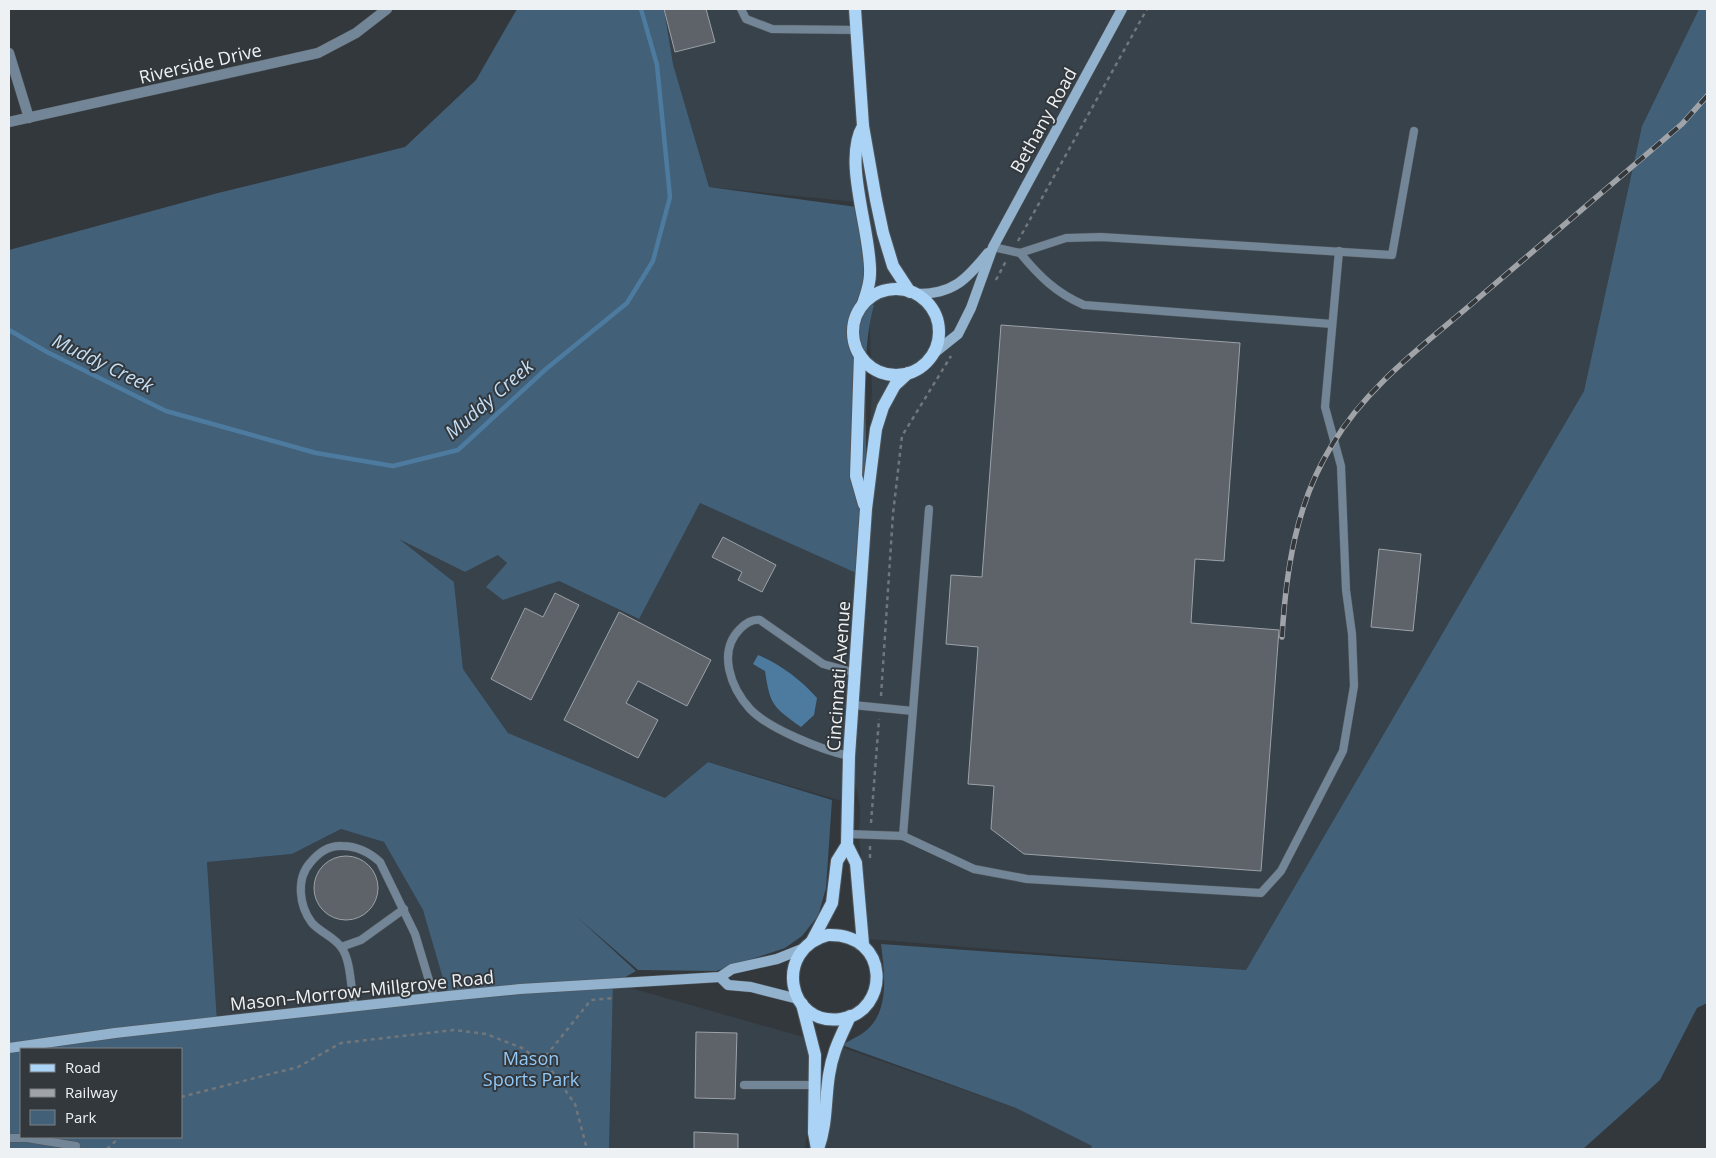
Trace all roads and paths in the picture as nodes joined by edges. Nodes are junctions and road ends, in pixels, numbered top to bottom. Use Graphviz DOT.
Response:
graph roads {
  1 [pos="386,9"];
  2 [pos="741,9"];
  3 [pos="855,9"];
  4 [pos="1122,9"];
  5 [pos="1147,9"];
  6 [pos="857,30"];
  7 [pos="9,53"];
  8 [pos="29,118"];
  9 [pos="9,122"];
  10 [pos="863,126"];
  11 [pos="1414,131"];
  12 [pos="993,247"];
  13 [pos="1017,251"];
  14 [pos="1339,251"];
  15 [pos="994,284"];
  16 [pos="914,293"];
  17 [pos="863,305"];
  18 [pos="1332,324"];
  19 [pos="954,352"];
  20 [pos="933,354"];
  21 [pos="860,355"];
  22 [pos="908,373"];
  23 [pos="866,509"];
  24 [pos="928,509"];
  25 [pos="856,673"];
  26 [pos="853,706"];
  27 [pos="880,708"];
  28 [pos="913,711"];
  29 [pos="849,756"];
  30 [pos="870,835"];
  31 [pos="903,836"];
  32 [pos="847,840"];
  33 [pos="870,864"];
  34 [pos="404,910"];
  35 [pos="864,944"];
  36 [pos="807,945"];
  37 [pos="341,947"];
  38 [pos="720,977"];
  39 [pos="619,997"];
  40 [pos="434,998"];
  41 [pos="800,1001"];
  42 [pos="354,1006"];
  43 [pos="850,1016"];
  44 [pos="9,1048"];
  45 [pos="542,1062"];
  46 [pos="744,1085"];
  47 [pos="815,1085"];
  48 [pos="182,1097"];
  49 [pos="9,1138"];
  50 [pos="119,1138"];
  51 [pos="74,1149"];
  52 [pos="107,1149"];
  53 [pos="586,1149"];
  54 [pos="818,1149"];
  1 -- 8 [label="street, Riverside Drive"];
  2 -- 6 [label="lane"];
  3 -- 6 [label="main road"];
  4 -- 12 [label="street, Bethany Road"];
  5 -- 13 [label="path"];
  6 -- 10 [label="main road"];
  7 -- 8 [label="street"];
  8 -- 9 [label="street, Riverside Drive"];
  10 -- 16 [label="main road"];
  10 -- 17 [label="main road"];
  11 -- 14 [label="lane"];
  12 -- 13 [label="lane"];
  12 -- 16 [label="street, Bethany Road"];
  12 -- 20 [label="street, Bethany Road"];
  13 -- 14 [label="lane"];
  13 -- 15 [label="path"];
  13 -- 18 [label="lane"];
  14 -- 18 [label="lane"];
  16 -- 17 [label="main road"];
  16 -- 20 [label="main road"];
  17 -- 21 [label="main road"];
  18 -- 31 [label="lane"];
  19 -- 27 [label="path"];
  20 -- 22 [label="main road"];
  21 -- 22 [label="main road"];
  21 -- 23 [label="main road, Cincinnati Avenue"];
  22 -- 23 [label="main road, Cincinnati Avenue"];
  23 -- 25 [label="main road, Cincinnati Avenue"];
  24 -- 28 [label="lane"];
  25 -- 26 [label="main road, Cincinnati Avenue"];
  25 -- 29 [label="lane"];
  26 -- 27 [label="lane"];
  26 -- 29 [label="main road, Cincinnati Avenue"];
  27 -- 28 [label="lane"];
  27 -- 30 [label="path"];
  28 -- 31 [label="lane"];
  29 -- 32 [label="main road, Cincinnati Avenue"];
  30 -- 31 [label="lane"];
  30 -- 32 [label="lane"];
  30 -- 33 [label="path"];
  32 -- 35 [label="main road, Cincinnati Avenue"];
  32 -- 36 [label="main road, Cincinnati Avenue"];
  34 -- 37 [label="lane"];
  34 -- 37 [label="lane"];
  34 -- 40 [label="lane"];
  35 -- 36 [label="main road"];
  35 -- 43 [label="main road"];
  36 -- 38 [label="street, Mason–Morrow–Millgrove Road"];
  36 -- 41 [label="main road"];
  37 -- 42 [label="lane"];
  38 -- 40 [label="street, Mason–Morrow–Millgrove Road"];
  38 -- 41 [label="street, Mason–Morrow–Millgrove Road"];
  39 -- 45 [label="path"];
  40 -- 42 [label="street, Mason–Morrow–Millgrove Road"];
  41 -- 43 [label="main road"];
  41 -- 47 [label="main road"];
  42 -- 44 [label="street, Mason–Morrow–Millgrove Road"];
  43 -- 54 [label="main road"];
  45 -- 48 [label="path"];
  45 -- 53 [label="path"];
  46 -- 47 [label="lane"];
  47 -- 54 [label="main road"];
  49 -- 51 [label="lane"];
  50 -- 52 [label="path"];
}
